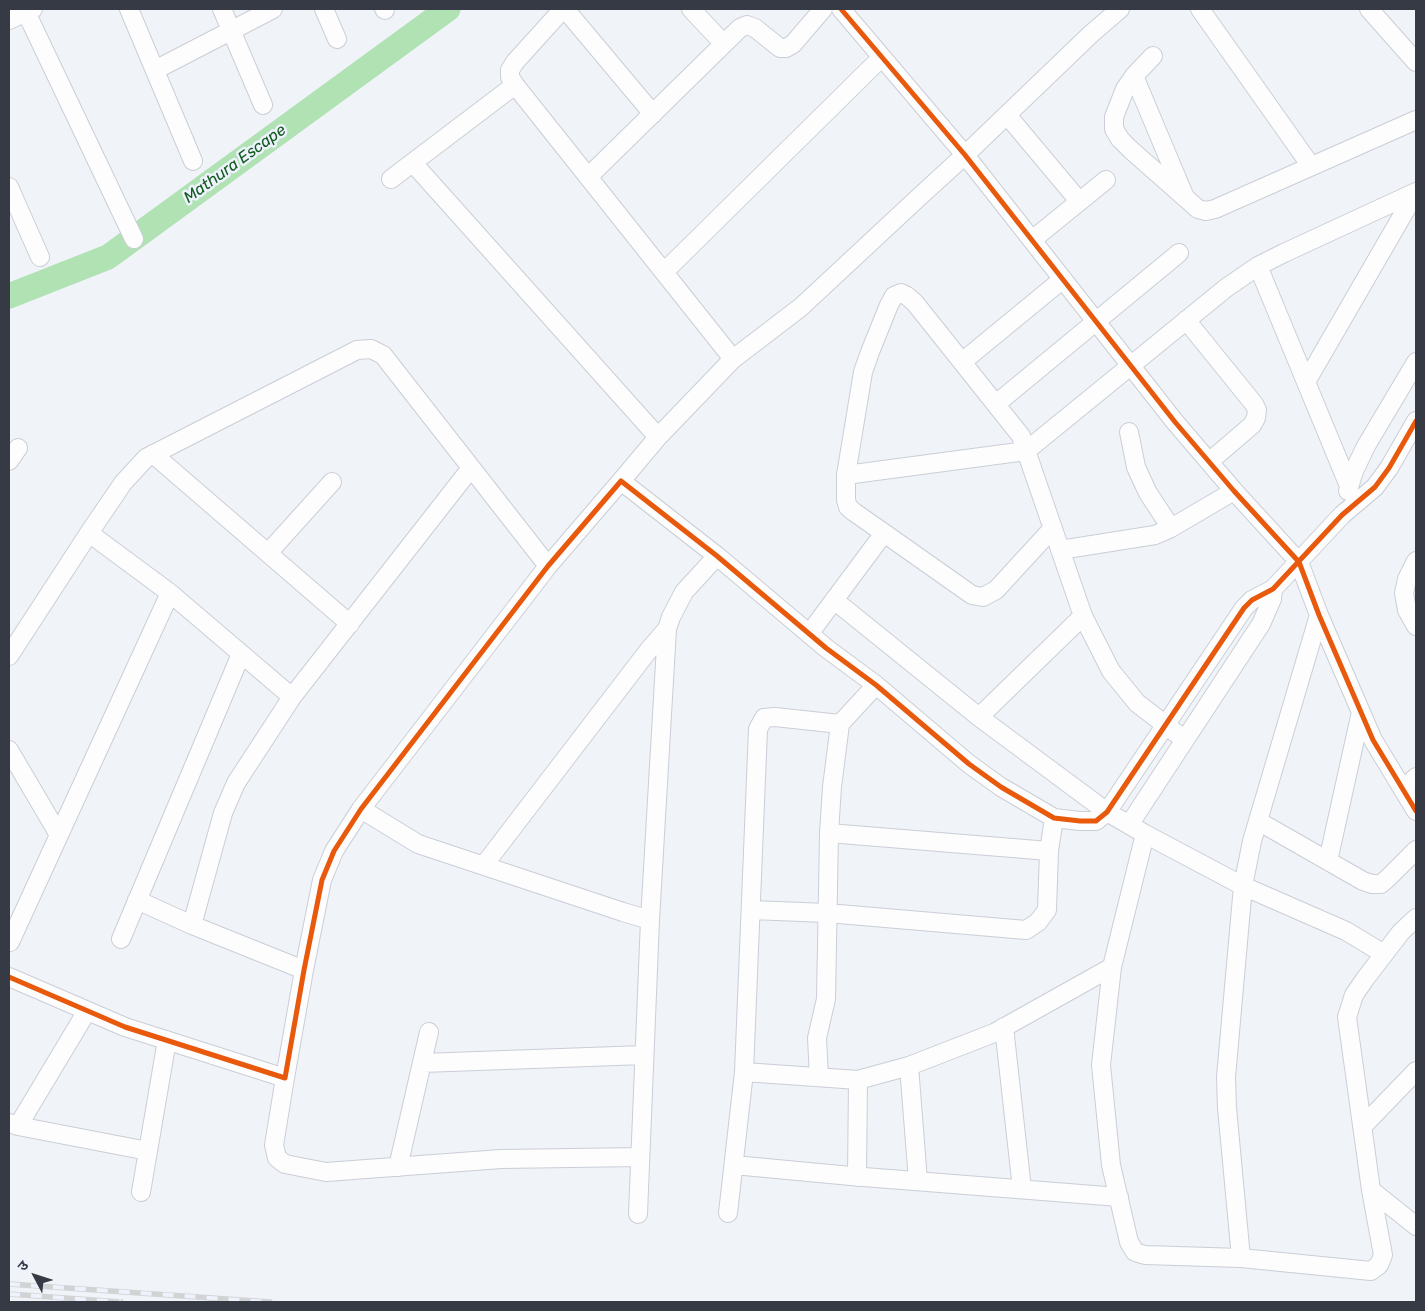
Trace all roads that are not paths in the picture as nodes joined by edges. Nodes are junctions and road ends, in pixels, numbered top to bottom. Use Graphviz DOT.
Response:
graph roads {
  1 [pos="129,9"];
  2 [pos="222,9"];
  3 [pos="273,9"];
  4 [pos="324,9"];
  5 [pos="564,9"];
  6 [pos="691,9"];
  7 [pos="823,9"];
  8 [pos="841,9"];
  9 [pos="1120,9"];
  10 [pos="1200,9"];
  11 [pos="1369,9"];
  12 [pos="18,14"];
  13 [pos="232,31"];
  14 [pos="337,39"];
  15 [pos="724,44"];
  16 [pos="1153,56"];
  17 [pos="882,57"];
  18 [pos="1416,62"];
  19 [pos="155,70"];
  20 [pos="1134,76"];
  21 [pos="515,85"];
  22 [pos="263,105"];
  23 [pos="652,114"];
  24 [pos="1007,115"];
  25 [pos="1416,120"];
  26 [pos="965,155"];
  27 [pos="193,161"];
  28 [pos="413,163"];
  29 [pos="1311,166"];
  30 [pos="588,177"];
  31 [pos="392,179"];
  32 [pos="1106,180"];
  33 [pos="9,187"];
  34 [pos="1416,192"];
  35 [pos="1186,198"];
  36 [pos="1079,201"];
  37 [pos="134,239"];
  38 [pos="1032,240"];
  39 [pos="1179,253"];
  40 [pos="40,257"];
  41 [pos="1258,266"];
  42 [pos="664,272"];
  43 [pos="1062,279"];
  44 [pos="1186,320"];
  45 [pos="1096,322"];
  46 [pos="733,359"];
  47 [pos="962,362"];
  48 [pos="1416,362"];
  49 [pos="1130,365"];
  50 [pos="1306,382"];
  51 [pos="996,404"];
  52 [pos="1416,422"];
  53 [pos="1129,432"];
  54 [pos="658,437"];
  55 [pos="1026,451"];
  56 [pos="153,454"];
  57 [pos="1209,462"];
  58 [pos="471,468"];
  59 [pos="846,474"];
  60 [pos="621,481"];
  61 [pos="332,482"];
  62 [pos="1350,486"];
  63 [pos="1234,491"];
  64 [pos="1342,515"];
  65 [pos="1171,528"];
  66 [pos="1052,529"];
  67 [pos="89,533"];
  68 [pos="884,533"];
  69 [pos="1060,550"];
  70 [pos="268,553"];
  71 [pos="716,556"];
  72 [pos="1416,561"];
  73 [pos="1299,562"];
  74 [pos="548,566"];
  75 [pos="1272,589"];
  76 [pos="170,593"];
  77 [pos="834,600"];
  78 [pos="1319,615"];
  79 [pos="1083,616"];
  80 [pos="350,624"];
  81 [pos="1416,626"];
  82 [pos="667,628"];
  83 [pos="809,634"];
  84 [pos="242,654"];
  85 [pos="9,656"];
  86 [pos="876,685"];
  87 [pos="292,698"];
  88 [pos="1361,712"];
  89 [pos="979,717"];
  90 [pos="840,724"];
  91 [pos="1165,725"];
  92 [pos="1186,740"];
  93 [pos="9,750"];
  94 [pos="1416,777"];
  95 [pos="1404,790"];
  96 [pos="361,809"];
  97 [pos="1416,811"];
  98 [pos="1107,812"];
  99 [pos="1054,818"];
  100 [pos="1258,821"];
  101 [pos="1130,825"];
  102 [pos="829,833"];
  103 [pos="1145,834"];
  104 [pos="59,835"];
  105 [pos="1416,850"];
  106 [pos="1049,851"];
  107 [pos="1328,861"];
  108 [pos="484,865"];
  109 [pos="1243,886"];
  110 [pos="137,900"];
  111 [pos="751,910"];
  112 [pos="827,913"];
  113 [pos="1416,918"];
  114 [pos="650,920"];
  115 [pos="192,925"];
  116 [pos="121,939"];
  117 [pos="9,943"];
  118 [pos="1384,954"];
  119 [pos="1112,967"];
  120 [pos="304,970"];
  121 [pos="9,977"];
  122 [pos="87,1011"];
  123 [pos="1004,1027"];
  124 [pos="429,1032"];
  125 [pos="167,1040"];
  126 [pos="644,1055"];
  127 [pos="422,1062"];
  128 [pos="909,1066"];
  129 [pos="1416,1071"];
  130 [pos="744,1072"];
  131 [pos="819,1077"];
  132 [pos="285,1078"];
  133 [pos="858,1080"];
  134 [pos="13,1124"];
  135 [pos="1362,1127"];
  136 [pos="148,1151"];
  137 [pos="640,1157"];
  138 [pos="734,1165"];
  139 [pos="398,1167"];
  140 [pos="857,1177"];
  141 [pos="918,1181"];
  142 [pos="1022,1189"];
  143 [pos="1371,1190"];
  144 [pos="141,1192"];
  145 [pos="1119,1197"];
  146 [pos="728,1213"];
  147 [pos="638,1214"];
  148 [pos="1416,1226"];
  149 [pos="1241,1258"];
  1 -- 19 [label="street"];
  2 -- 13 [label="street"];
  3 -- 13 [label="street"];
  4 -- 14 [label="street"];
  5 -- 21 [label="street"];
  5 -- 23 [label="street"];
  6 -- 15 [label="street"];
  7 -- 15 [label="street"];
  8 -- 17 [label="street"];
  9 -- 24 [label="street"];
  10 -- 29 [label="street"];
  11 -- 18 [label="street"];
  12 -- 37 [label="street"];
  13 -- 19 [label="street"];
  13 -- 22 [label="street"];
  15 -- 23 [label="street"];
  16 -- 20 [label="street"];
  17 -- 26 [label="street"];
  17 -- 42 [label="street"];
  19 -- 27 [label="street"];
  20 -- 35 [label="street"];
  20 -- 35 [label="street"];
  21 -- 28 [label="street"];
  21 -- 30 [label="street"];
  23 -- 30 [label="street"];
  24 -- 26 [label="street"];
  24 -- 36 [label="street"];
  25 -- 29 [label="street"];
  26 -- 38 [label="street"];
  26 -- 46 [label="street"];
  28 -- 31 [label="street"];
  28 -- 54 [label="street"];
  29 -- 35 [label="street"];
  30 -- 42 [label="street"];
  32 -- 36 [label="street"];
  33 -- 40 [label="street"];
  34 -- 41 [label="street"];
  34 -- 50 [label="street"];
  36 -- 38 [label="street"];
  38 -- 43 [label="street"];
  39 -- 45 [label="street"];
  41 -- 44 [label="street"];
  41 -- 50 [label="street"];
  42 -- 46 [label="street"];
  43 -- 45 [label="street"];
  43 -- 47 [label="street"];
  44 -- 49 [label="street"];
  44 -- 57 [label="street"];
  45 -- 49 [label="street"];
  45 -- 51 [label="street"];
  46 -- 54 [label="street"];
  47 -- 51 [label="street"];
  47 -- 59 [label="street"];
  48 -- 62 [label="street"];
  49 -- 55 [label="street"];
  49 -- 57 [label="street"];
  50 -- 62 [label="street"];
  51 -- 55 [label="street"];
  52 -- 64 [label="street"];
  53 -- 65 [label="street"];
  54 -- 60 [label="street"];
  55 -- 59 [label="street"];
  55 -- 66 [label="street"];
  56 -- 58 [label="street"];
  56 -- 67 [label="street"];
  56 -- 70 [label="street"];
  57 -- 63 [label="street"];
  58 -- 74 [label="street"];
  58 -- 80 [label="street"];
  59 -- 68 [label="street"];
  60 -- 71 [label="street"];
  60 -- 74 [label="street"];
  61 -- 70 [label="street"];
  62 -- 64 [label="street"];
  63 -- 65 [label="street"];
  63 -- 73 [label="street"];
  64 -- 73 [label="street"];
  65 -- 69 [label="street"];
  66 -- 68 [label="street"];
  66 -- 69 [label="street"];
  67 -- 76 [label="street"];
  67 -- 85 [label="street"];
  68 -- 77 [label="street"];
  69 -- 79 [label="street"];
  70 -- 80 [label="street"];
  71 -- 82 [label="street"];
  71 -- 83 [label="street"];
  72 -- 81 [label="street"];
  73 -- 75 [label="street"];
  73 -- 78 [label="street"];
  74 -- 96 [label="street"];
  75 -- 91 [label="street"];
  75 -- 92 [label="street"];
  76 -- 84 [label="street"];
  76 -- 104 [label="street"];
  77 -- 83 [label="street"];
  77 -- 89 [label="street"];
  78 -- 88 [label="street"];
  78 -- 100 [label="street"];
  79 -- 89 [label="street"];
  79 -- 91 [label="street"];
  80 -- 87 [label="street"];
  82 -- 108 [label="street"];
  82 -- 114 [label="street"];
  83 -- 86 [label="street"];
  84 -- 87 [label="street"];
  84 -- 110 [label="street"];
  86 -- 90 [label="street"];
  86 -- 99 [label="street"];
  87 -- 115 [label="street"];
  88 -- 95 [label="street"];
  88 -- 107 [label="street"];
  89 -- 98 [label="street"];
  90 -- 102 [label="street"];
  90 -- 111 [label="street"];
  91 -- 92 [label="street"];
  91 -- 98 [label="street"];
  92 -- 101 [label="street"];
  93 -- 104 [label="street"];
  94 -- 95 [label="street"];
  95 -- 97 [label="street"];
  96 -- 108 [label="street"];
  96 -- 120 [label="street"];
  98 -- 99 [label="street"];
  98 -- 101 [label="street"];
  99 -- 106 [label="street"];
  100 -- 107 [label="street"];
  100 -- 109 [label="street"];
  101 -- 103 [label="street"];
  102 -- 106 [label="street"];
  102 -- 112 [label="street"];
  103 -- 109 [label="street"];
  103 -- 119 [label="street"];
  104 -- 117 [label="street"];
  105 -- 107 [label="street"];
  106 -- 112 [label="street"];
  108 -- 114 [label="street"];
  109 -- 118 [label="street"];
  109 -- 149 [label="street"];
  110 -- 115 [label="street"];
  110 -- 116 [label="street"];
  111 -- 112 [label="street"];
  111 -- 130 [label="street"];
  112 -- 131 [label="street"];
  113 -- 118 [label="street"];
  114 -- 126 [label="street"];
  115 -- 120 [label="street"];
  118 -- 135 [label="street"];
  119 -- 123 [label="street"];
  119 -- 145 [label="street"];
  120 -- 132 [label="street"];
  121 -- 122 [label="street"];
  122 -- 125 [label="street"];
  122 -- 134 [label="street"];
  123 -- 128 [label="street"];
  123 -- 142 [label="street"];
  124 -- 127 [label="street"];
  125 -- 132 [label="street"];
  125 -- 136 [label="street"];
  126 -- 127 [label="street"];
  126 -- 137 [label="street"];
  127 -- 139 [label="street"];
  128 -- 133 [label="street"];
  128 -- 141 [label="street"];
  129 -- 135 [label="street"];
  130 -- 131 [label="street"];
  130 -- 138 [label="street"];
  131 -- 133 [label="street"];
  132 -- 139 [label="street"];
  133 -- 140 [label="street"];
  134 -- 136 [label="street"];
  135 -- 143 [label="street"];
  136 -- 144 [label="street"];
  137 -- 139 [label="street"];
  137 -- 147 [label="street"];
  138 -- 140 [label="street"];
  138 -- 146 [label="street"];
  140 -- 141 [label="street"];
  141 -- 142 [label="street"];
  142 -- 145 [label="street"];
  143 -- 148 [label="street"];
  143 -- 149 [label="street"];
  145 -- 149 [label="street"];
}
